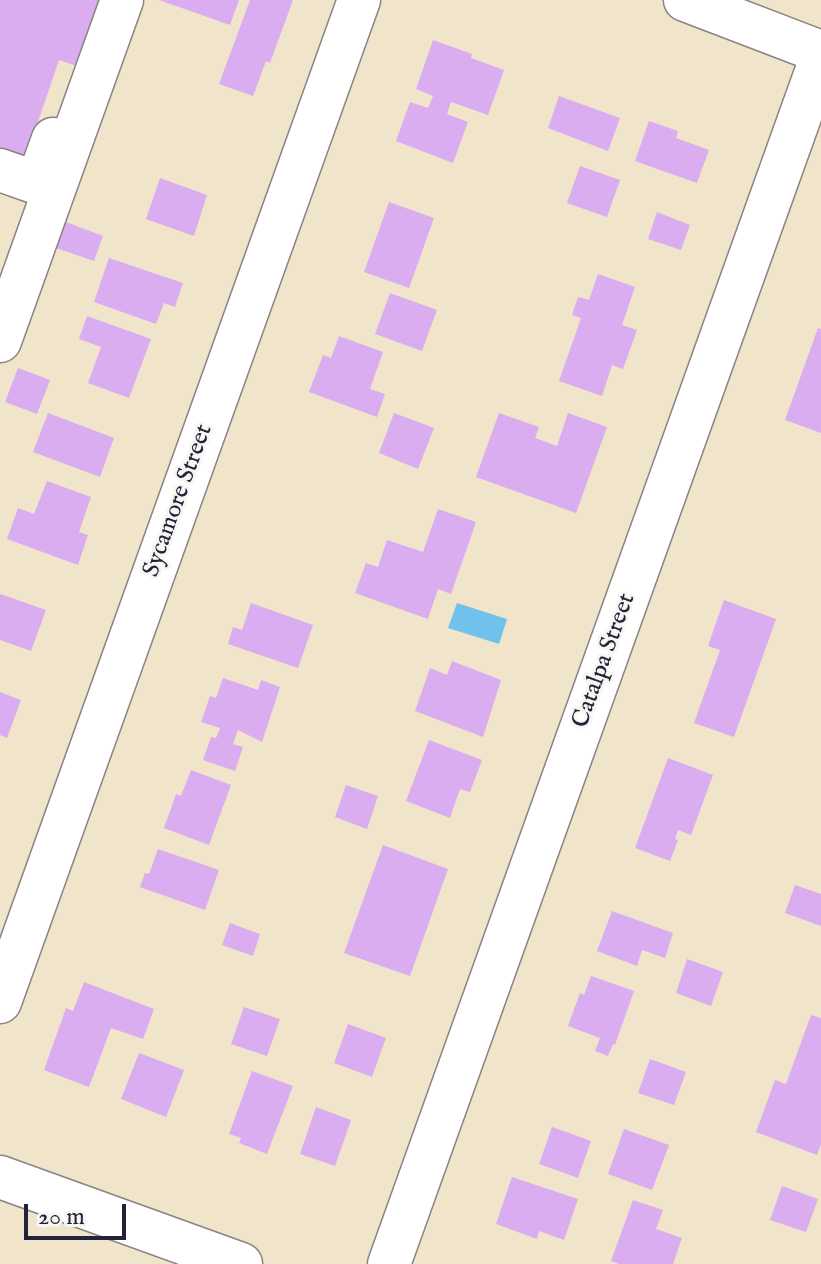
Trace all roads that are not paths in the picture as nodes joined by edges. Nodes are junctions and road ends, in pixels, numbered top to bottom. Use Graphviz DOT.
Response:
graph roads {
  1 [pos="122,0"];
  2 [pos="359,0"];
  3 [pos="685,0"];
  4 [pos="821,52"];
  5 [pos="821,58"];
  6 [pos="69,97"];
  7 [pos="0,170"];
  8 [pos="0,260"];
  9 [pos="0,284"];
  10 [pos="0,341"];
  11 [pos="0,1002"];
  12 [pos="0,1177"];
  13 [pos="241,1264"];
  14 [pos="389,1264"];
  1 -- 10 [label="street"];
  2 -- 11 [label="street, Sycamore Street"];
  3 -- 4 [label="street"];
  5 -- 14 [label="street, Catalpa Street"];
  6 -- 7 [label="street"];
  8 -- 9 [label="street"];
  12 -- 13 [label="street"];
}
